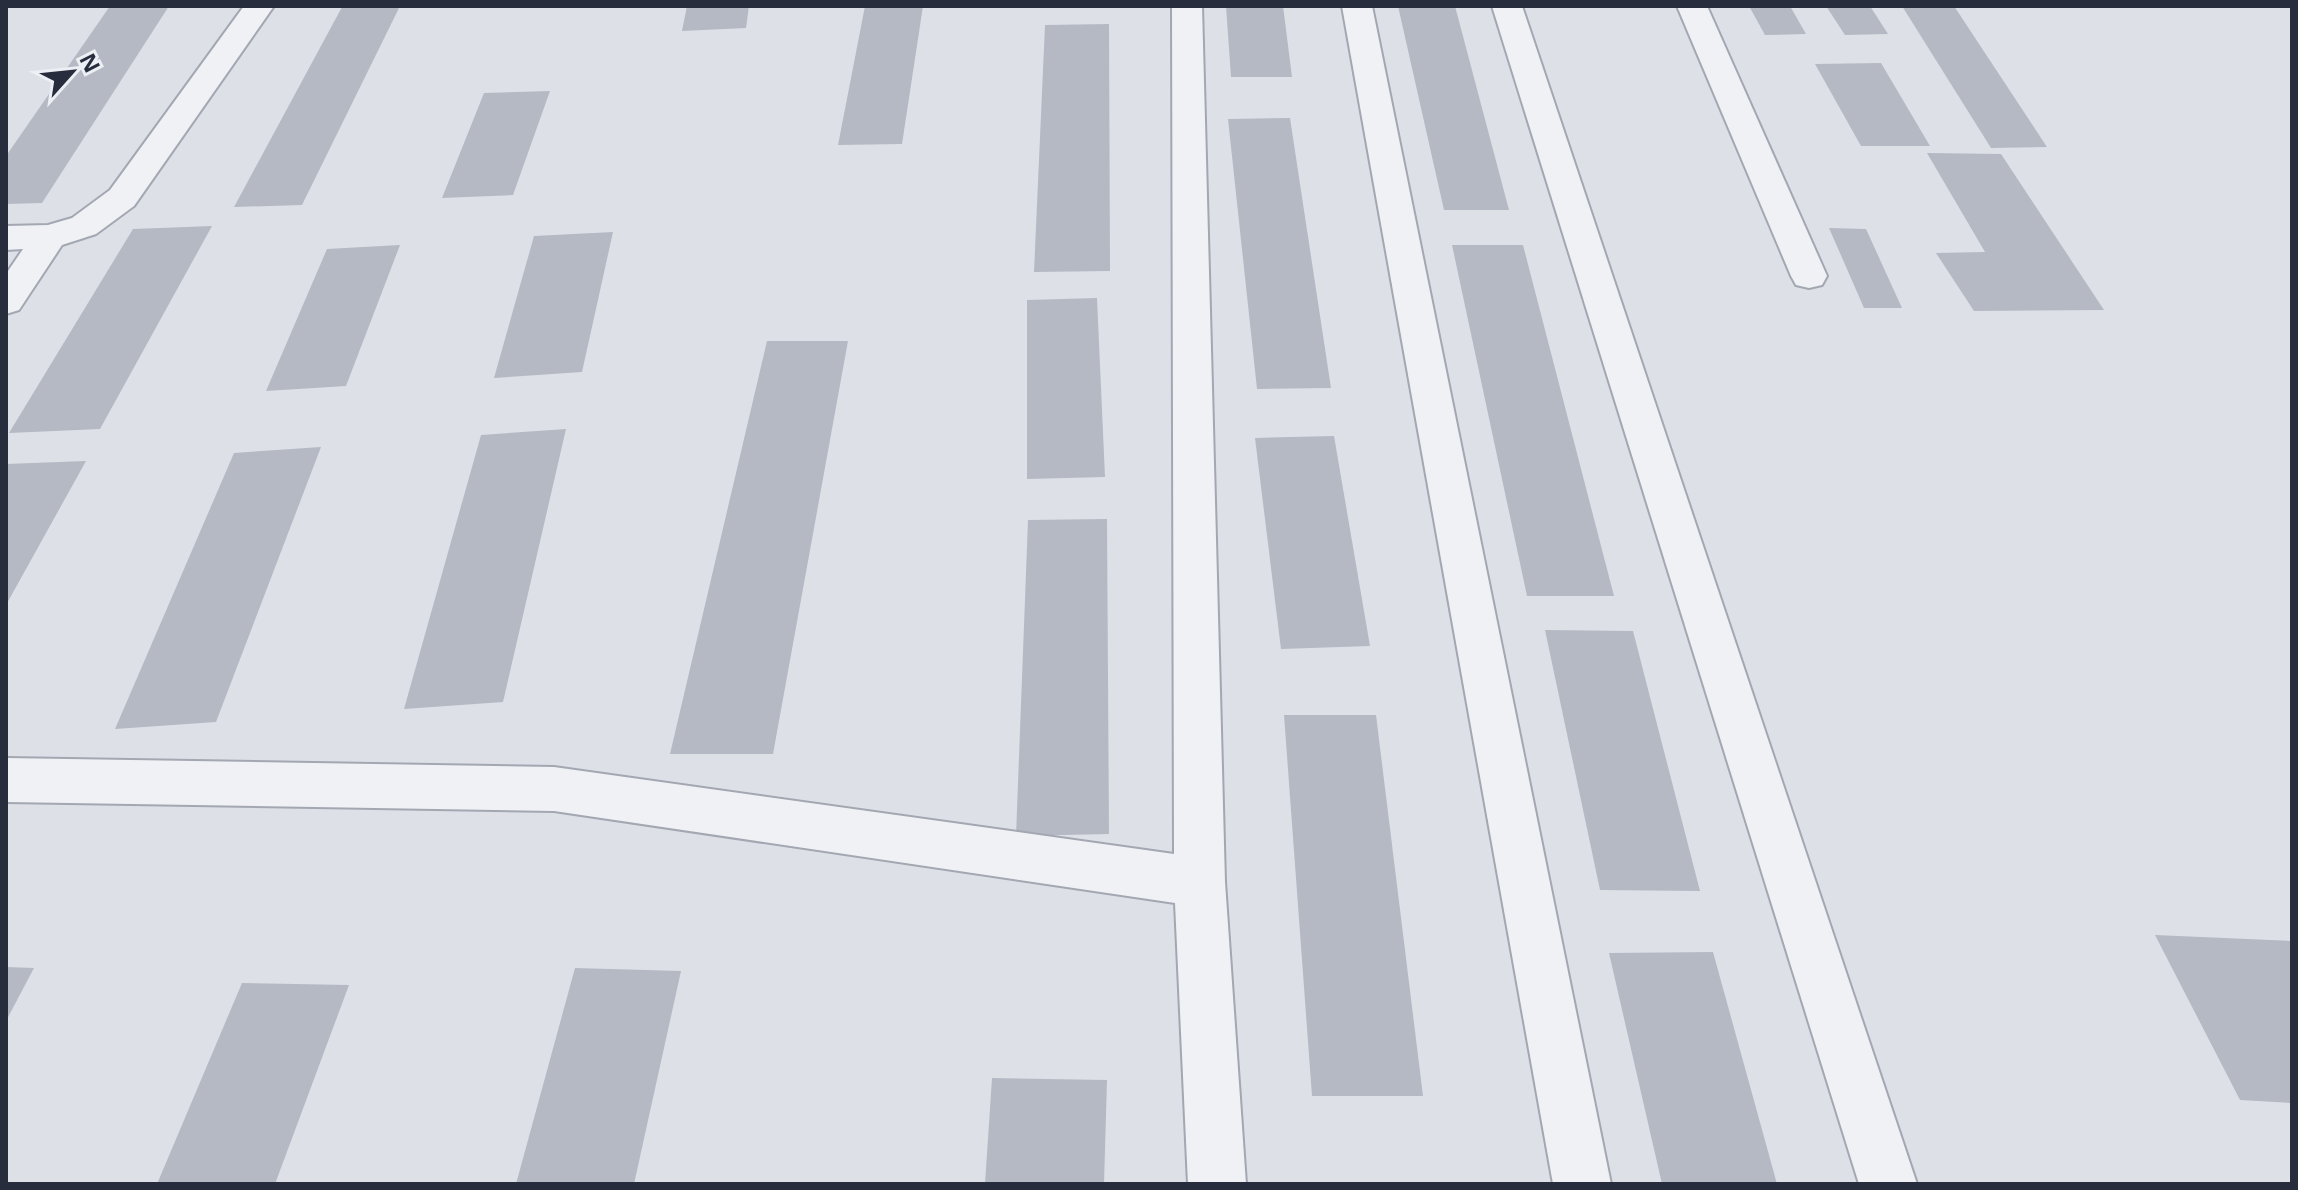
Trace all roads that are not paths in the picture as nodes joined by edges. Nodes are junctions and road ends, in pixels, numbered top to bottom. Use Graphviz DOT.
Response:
graph roads {
  1 [pos="259,6"];
  2 [pos="1187,6"];
  3 [pos="1357,6"];
  4 [pos="1507,6"];
  5 [pos="1692,6"];
  6 [pos="50,237"];
  7 [pos="6,238"];
  8 [pos="1809,276"];
  9 [pos="6,301"];
  10 [pos="6,780"];
  11 [pos="1200,882"];
  12 [pos="1217,1184"];
  13 [pos="1582,1184"];
  14 [pos="1888,1184"];
  1 -- 6 [label="street"];
  2 -- 11 [label="street"];
  3 -- 13 [label="street"];
  4 -- 14 [label="street"];
  5 -- 8 [label="street"];
  6 -- 7 [label="street"];
  6 -- 9 [label="street"];
  10 -- 11 [label="street"];
  11 -- 12 [label="street"];
}
